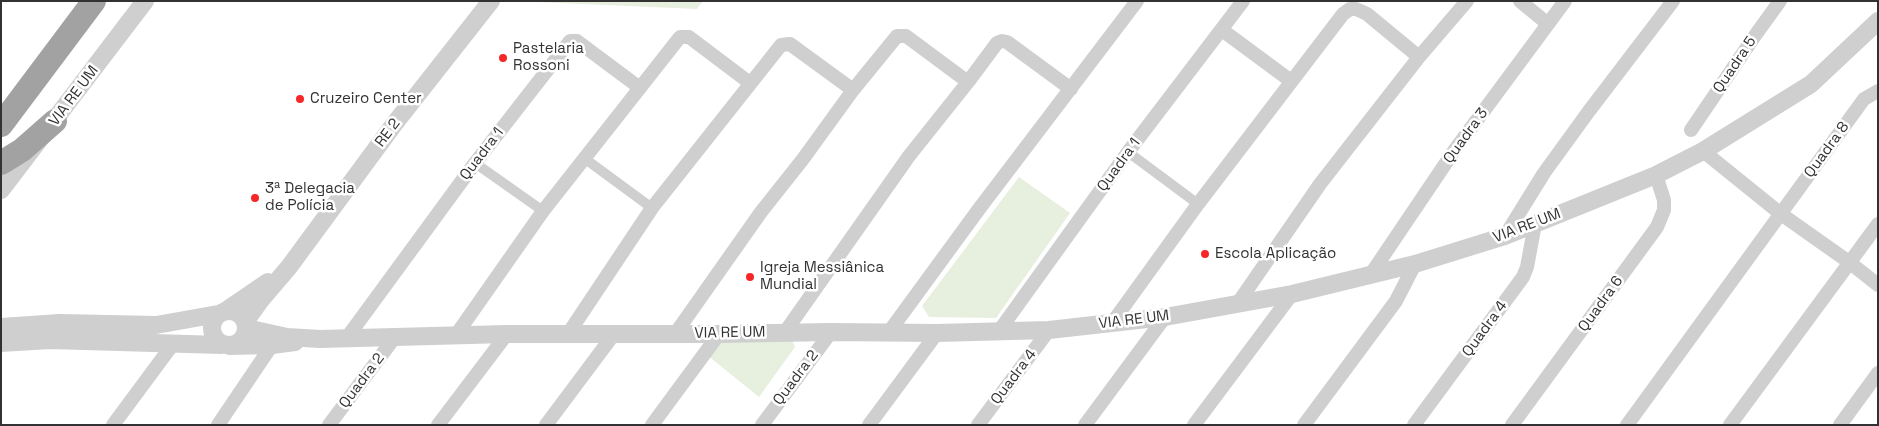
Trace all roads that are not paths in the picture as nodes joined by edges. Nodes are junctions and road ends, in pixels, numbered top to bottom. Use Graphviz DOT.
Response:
graph roads {
  1 [pos="87,1"];
  2 [pos="94,1"];
  3 [pos="145,1"];
  4 [pos="491,1"];
  5 [pos="1136,1"];
  6 [pos="1243,1"];
  7 [pos="1467,1"];
  8 [pos="1520,1"];
  9 [pos="1565,1"];
  10 [pos="1673,1"];
  11 [pos="1780,1"];
  12 [pos="1878,21"];
  13 [pos="1548,24"];
  14 [pos="1222,30"];
  15 [pos="66,38"];
  16 [pos="1419,56"];
  17 [pos="1291,81"];
  18 [pos="968,82"];
  19 [pos="750,83"];
  20 [pos="640,88"];
  21 [pos="1071,89"];
  22 [pos="853,90"];
  23 [pos="1878,91"];
  24 [pos="55,121"];
  25 [pos="1,125"];
  26 [pos="1691,130"];
  27 [pos="1703,151"];
  28 [pos="1128,152"];
  29 [pos="584,158"];
  30 [pos="1,163"];
  31 [pos="475,163"];
  32 [pos="1656,175"];
  33 [pos="1,190"];
  34 [pos="1198,204"];
  35 [pos="652,208"];
  36 [pos="543,211"];
  37 [pos="1781,214"];
  38 [pos="1535,224"];
  39 [pos="1878,224"];
  40 [pos="1505,236"];
  41 [pos="1849,262"];
  42 [pos="1415,264"];
  43 [pos="289,267"];
  44 [pos="1371,274"];
  45 [pos="1878,286"];
  46 [pos="1292,294"];
  47 [pos="260,301"];
  48 [pos="1238,303"];
  49 [pos="221,313"];
  50 [pos="1165,317"];
  51 [pos="1112,323"];
  52 [pos="245,325"];
  53 [pos="1,327"];
  54 [pos="1049,330"];
  55 [pos="999,331"];
  56 [pos="785,332"];
  57 [pos="831,332"];
  58 [pos="889,332"];
  59 [pos="937,333"];
  60 [pos="507,334"];
  61 [pos="568,334"];
  62 [pos="614,334"];
  63 [pos="675,334"];
  64 [pos="719,334"];
  65 [pos="456,335"];
  66 [pos="395,337"];
  67 [pos="346,339"];
  68 [pos="273,340"];
  69 [pos="1,343"];
  70 [pos="173,344"];
  71 [pos="225,345"];
  72 [pos="1878,373"];
  73 [pos="113,425"];
  74 [pos="218,425"];
  75 [pos="329,425"];
  76 [pos="438,425"];
  77 [pos="546,425"];
  78 [pos="652,425"];
  79 [pos="762,425"];
  80 [pos="869,425"];
  81 [pos="978,425"];
  82 [pos="1084,425"];
  83 [pos="1194,425"];
  84 [pos="1304,425"];
  85 [pos="1414,425"];
  86 [pos="1512,425"];
  87 [pos="1627,425"];
  88 [pos="1730,425"];
  89 [pos="1840,425"];
  1 -- 15 [label="highway"];
  2 -- 15 [label="highway"];
  3 -- 24 [label="street, VIA RE UM"];
  4 -- 43 [label="street, RE 2"];
  5 -- 21 [label="street"];
  6 -- 14 [label="street, Quadra 1"];
  7 -- 16 [label="street"];
  8 -- 13 [label="street"];
  9 -- 13 [label="street, Quadra 3"];
  10 -- 40 [label="street"];
  11 -- 26 [label="street, Quadra 5"];
  12 -- 27 [label="street, VIA RE UM"];
  13 -- 44 [label="street, Quadra 3"];
  14 -- 17 [label="street"];
  14 -- 28 [label="street, Quadra 1"];
  15 -- 25 [label="highway"];
  16 -- 17 [label="street"];
  16 -- 48 [label="street"];
  17 -- 34 [label="street"];
  18 -- 21 [label="street"];
  18 -- 22 [label="street"];
  18 -- 56 [label="street"];
  19 -- 20 [label="street"];
  19 -- 22 [label="street"];
  19 -- 35 [label="street"];
  20 -- 29 [label="street"];
  20 -- 31 [label="street, Quadra 1"];
  21 -- 58 [label="street"];
  22 -- 63 [label="street"];
  23 -- 37 [label="street, Quadra 8"];
  24 -- 30 [label="highway"];
  24 -- 33 [label="street, VIA RE UM"];
  27 -- 32 [label="street, VIA RE UM"];
  27 -- 37 [label="street"];
  28 -- 34 [label="street"];
  28 -- 55 [label="street, Quadra 1"];
  29 -- 35 [label="street"];
  29 -- 36 [label="street"];
  31 -- 36 [label="street"];
  31 -- 67 [label="street, Quadra 1"];
  32 -- 38 [label="street, VIA RE UM"];
  32 -- 86 [label="street, Quadra 6"];
  34 -- 51 [label="street"];
  35 -- 61 [label="street"];
  36 -- 65 [label="street"];
  37 -- 41 [label="street"];
  37 -- 87 [label="street"];
  38 -- 40 [label="street, VIA RE UM"];
  38 -- 85 [label="street, Quadra 4"];
  39 -- 41 [label="street"];
  40 -- 42 [label="street, VIA RE UM"];
  41 -- 45 [label="street"];
  41 -- 88 [label="street"];
  42 -- 44 [label="street, VIA RE UM"];
  42 -- 84 [label="street"];
  43 -- 47 [label="street, RE 2"];
  43 -- 49 [label="street, RE 2"];
  44 -- 46 [label="street, VIA RE UM"];
  46 -- 48 [label="street, VIA RE UM"];
  46 -- 83 [label="street"];
  47 -- 52 [label="street, RE 2"];
  47 -- 68 [label="street"];
  48 -- 50 [label="street, VIA RE UM"];
  49 -- 52 [label="street, VIA RE UM"];
  49 -- 53 [label="street"];
  49 -- 71 [label="street"];
  50 -- 51 [label="street, VIA RE UM"];
  50 -- 82 [label="street"];
  51 -- 54 [label="street, VIA RE UM"];
  52 -- 68 [label="street, VIA RE UM"];
  52 -- 71 [label="street, RE 2"];
  54 -- 55 [label="street, VIA RE UM"];
  54 -- 81 [label="street, Quadra 4"];
  55 -- 59 [label="street, VIA RE UM"];
  56 -- 57 [label="street, VIA RE UM"];
  56 -- 64 [label="street, VIA RE UM"];
  57 -- 58 [label="street, VIA RE UM"];
  57 -- 79 [label="street, Quadra 2"];
  58 -- 59 [label="street, VIA RE UM"];
  59 -- 80 [label="street"];
  60 -- 61 [label="street, VIA RE UM"];
  60 -- 65 [label="street, VIA RE UM"];
  60 -- 76 [label="street"];
  61 -- 62 [label="street, VIA RE UM"];
  62 -- 63 [label="street, VIA RE UM"];
  62 -- 77 [label="street"];
  63 -- 64 [label="street, VIA RE UM"];
  64 -- 78 [label="street"];
  65 -- 66 [label="street, VIA RE UM"];
  66 -- 67 [label="street, VIA RE UM"];
  66 -- 75 [label="street, Quadra 2"];
  67 -- 68 [label="street, VIA RE UM"];
  68 -- 71 [label="street, VIA RE UM"];
  68 -- 74 [label="street"];
  69 -- 70 [label="street, VIA RE UM"];
  70 -- 71 [label="street, VIA RE UM"];
  70 -- 73 [label="street"];
  72 -- 89 [label="street"];
}
